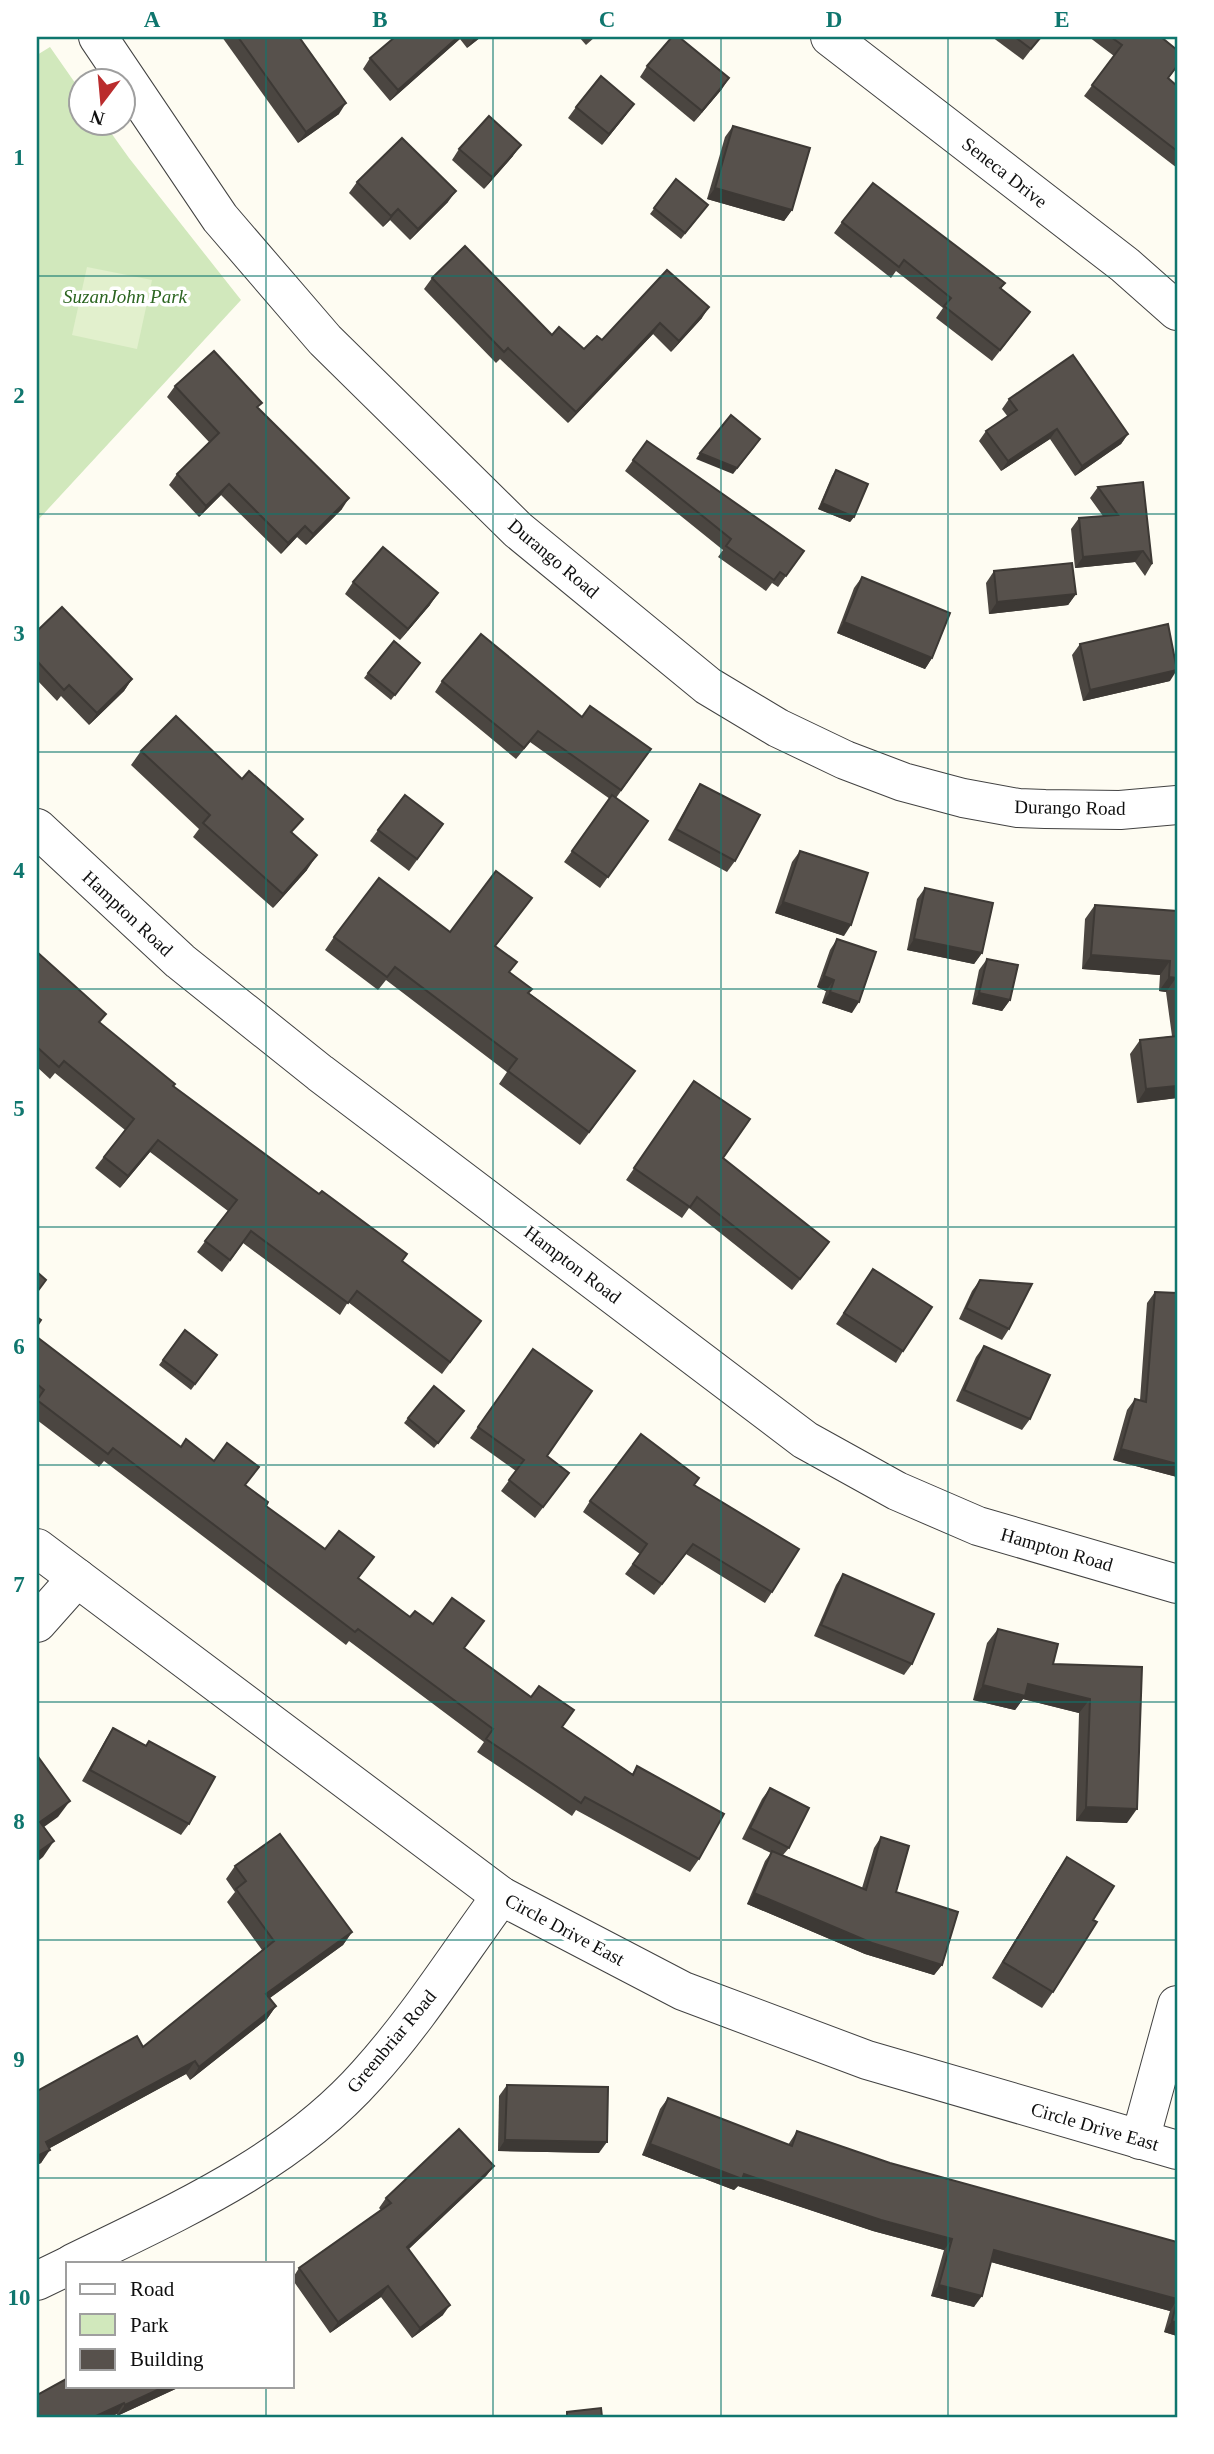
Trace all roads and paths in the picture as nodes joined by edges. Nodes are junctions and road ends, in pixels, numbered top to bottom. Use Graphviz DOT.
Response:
graph roads {
  1 [pos="98,37"];
  2 [pos="830,37"];
  3 [pos="1177,311"];
  4 [pos="1177,805"];
  5 [pos="37,828"];
  6 [pos="37,1548"];
  7 [pos="76,1578"];
  8 [pos="1177,1584"];
  9 [pos="37,1623"];
  10 [pos="500,1896"];
  11 [pos="1177,2005"];
  12 [pos="1140,2140"];
  13 [pos="1177,2150"];
  14 [pos="75,2262"];
  15 [pos="66,2266"];
  16 [pos="37,2281"];
  1 -- 4 [label="street, Durango Road"];
  2 -- 3 [label="street, Seneca Drive"];
  5 -- 8 [label="street, Hampton Road"];
  6 -- 7 [label="street, Circle Drive East"];
  7 -- 9 [label="street"];
  7 -- 10 [label="street, Circle Drive East"];
  10 -- 12 [label="street, Circle Drive East"];
  10 -- 14 [label="street, Greenbriar Road"];
  11 -- 12 [label="street"];
  12 -- 13 [label="street, Circle Drive East"];
  15 -- 16 [label="street, Greenbriar Road"];
}
